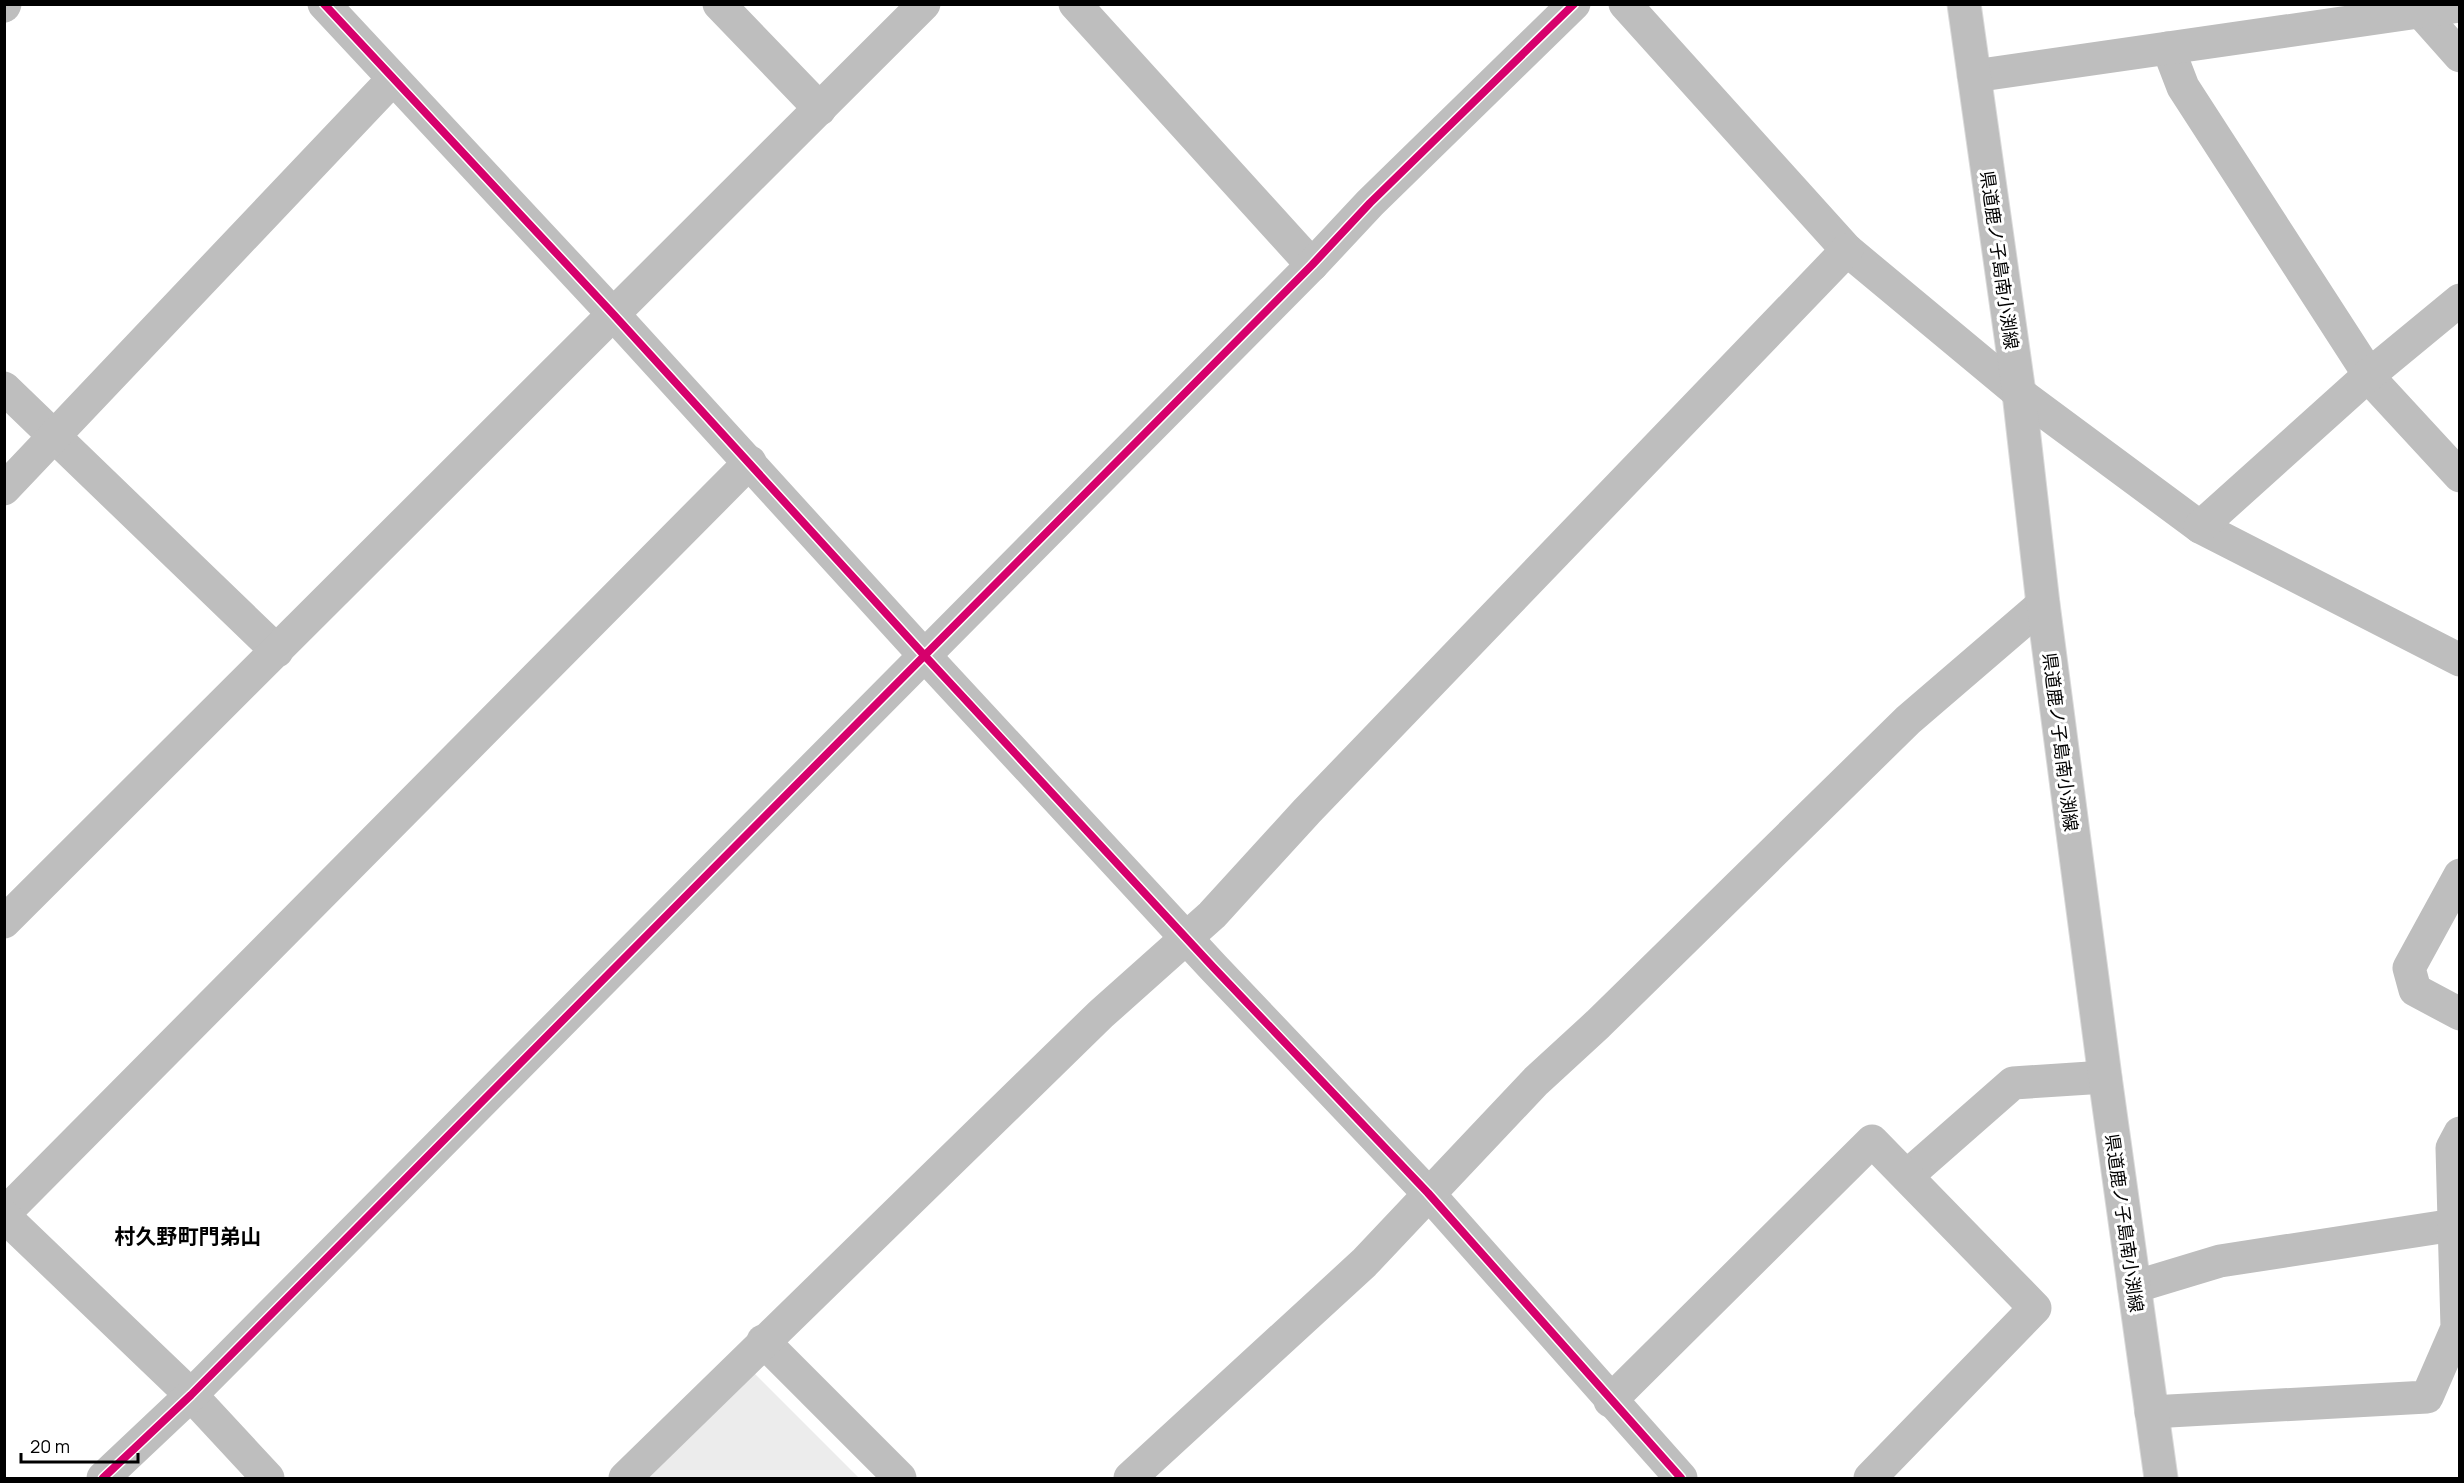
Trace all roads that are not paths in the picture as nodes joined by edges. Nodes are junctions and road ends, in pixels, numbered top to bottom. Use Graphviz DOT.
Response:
graph roads {
  1 [pos="324,4"];
  2 [pos="719,4"];
  3 [pos="924,4"];
  4 [pos="1075,4"];
  5 [pos="1574,4"];
  6 [pos="1625,4"];
  7 [pos="1964,4"];
  8 [pos="2460,6"];
  9 [pos="2420,11"];
  10 [pos="2168,48"];
  11 [pos="2460,56"];
  12 [pos="1974,76"];
  13 [pos="393,79"];
  14 [pos="820,109"];
  15 [pos="1846,250"];
  16 [pos="1312,265"];
  17 [pos="2460,300"];
  18 [pos="614,315"];
  19 [pos="2369,375"];
  20 [pos="4,388"];
  21 [pos="2019,393"];
  22 [pos="53,436"];
  23 [pos="750,462"];
  24 [pos="2460,476"];
  25 [pos="4,489"];
  26 [pos="2200,527"];
  27 [pos="2043,604"];
  28 [pos="277,651"];
  29 [pos="924,656"];
  30 [pos="2460,660"];
  31 [pos="2460,875"];
  32 [pos="4,922"];
  33 [pos="1187,936"];
  34 [pos="2460,1014"];
  35 [pos="2104,1077"];
  36 [pos="2460,1133"];
  37 [pos="1906,1176"];
  38 [pos="1428,1193"];
  39 [pos="4,1215"];
  40 [pos="2454,1225"];
  41 [pos="2134,1287"];
  42 [pos="763,1341"];
  43 [pos="191,1395"];
  44 [pos="1610,1401"];
  45 [pos="2151,1412"];
  46 [pos="1671,1474"];
  47 [pos="103,1479"];
  48 [pos="268,1479"];
  49 [pos="625,1479"];
  50 [pos="900,1479"];
  51 [pos="1130,1479"];
  52 [pos="1870,1479"];
  53 [pos="2160,1479"];
  1 -- 13 [label="street"];
  2 -- 14 [label="street"];
  3 -- 14 [label="street"];
  4 -- 16 [label="street"];
  5 -- 16 [label="street"];
  6 -- 15 [label="street"];
  7 -- 12 [label="street, 県道鹿ノ子島南小渕線"];
  8 -- 9 [label="street"];
  9 -- 10 [label="street"];
  9 -- 11 [label="street"];
  10 -- 12 [label="street"];
  10 -- 19 [label="street"];
  12 -- 21 [label="street, 県道鹿ノ子島南小渕線"];
  13 -- 18 [label="street"];
  13 -- 22 [label="street"];
  14 -- 18 [label="street"];
  15 -- 21 [label="street"];
  15 -- 33 [label="street"];
  16 -- 29 [label="street"];
  17 -- 19 [label="street"];
  18 -- 23 [label="street"];
  18 -- 28 [label="street"];
  19 -- 24 [label="street"];
  19 -- 26 [label="street"];
  20 -- 22 [label="street"];
  21 -- 26 [label="street"];
  21 -- 27 [label="street, 県道鹿ノ子島南小渕線"];
  22 -- 25 [label="street"];
  22 -- 28 [label="street"];
  23 -- 29 [label="street"];
  23 -- 39 [label="street"];
  26 -- 30 [label="street"];
  27 -- 35 [label="street, 県道鹿ノ子島南小渕線"];
  27 -- 38 [label="street"];
  28 -- 32 [label="street"];
  29 -- 33 [label="street"];
  29 -- 43 [label="street"];
  31 -- 34 [label="street"];
  33 -- 38 [label="street"];
  33 -- 42 [label="street"];
  35 -- 37 [label="street"];
  35 -- 41 [label="street, 県道鹿ノ子島南小渕線"];
  36 -- 40 [label="street"];
  37 -- 44 [label="street"];
  37 -- 52 [label="street"];
  38 -- 44 [label="street"];
  38 -- 51 [label="street"];
  39 -- 43 [label="street"];
  40 -- 41 [label="street"];
  40 -- 45 [label="street"];
  41 -- 45 [label="street, 県道鹿ノ子島南小渕線"];
  42 -- 49 [label="street"];
  42 -- 50 [label="street"];
  43 -- 47 [label="street"];
  43 -- 48 [label="street"];
  44 -- 46 [label="street"];
  45 -- 53 [label="street, 県道鹿ノ子島南小渕線"];
}
